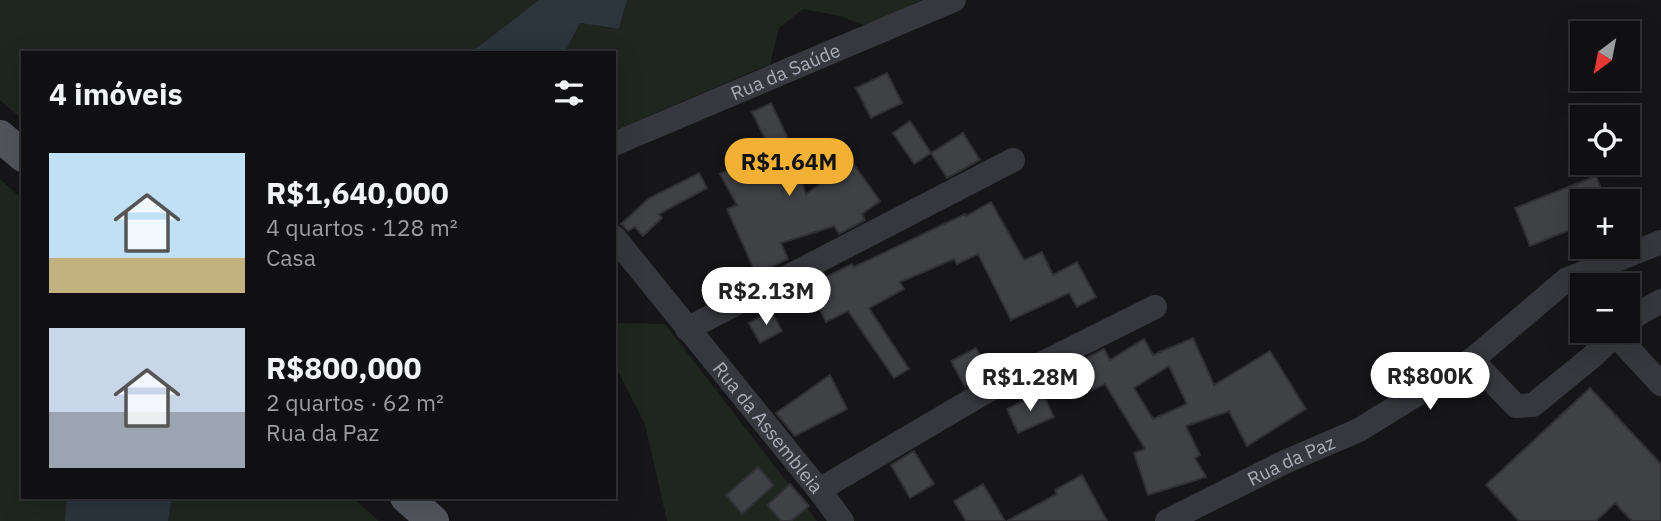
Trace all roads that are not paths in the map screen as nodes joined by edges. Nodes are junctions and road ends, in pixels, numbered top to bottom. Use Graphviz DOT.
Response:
graph roads {
  1 [pos="954,0"];
  2 [pos="0,136"];
  3 [pos="616,143"];
  4 [pos="21,154"];
  5 [pos="1013,160"];
  6 [pos="616,239"];
  7 [pos="1661,242"];
  8 [pos="1604,273"];
  9 [pos="1570,292"];
  10 [pos="1661,301"];
  11 [pos="1155,307"];
  12 [pos="1640,313"];
  13 [pos="687,328"];
  14 [pos="1606,343"];
  15 [pos="1628,343"];
  16 [pos="1472,359"];
  17 [pos="1661,384"];
  18 [pos="819,490"];
  19 [pos="407,499"];
  20 [pos="433,521"];
  21 [pos="842,521"];
  22 [pos="1168,521"];
  1 -- 3 [label="street, Rua da Saúde"];
  2 -- 4 [label="main road"];
  5 -- 13 [label="street"];
  6 -- 13 [label="street, Rua da Assembleia"];
  7 -- 8 [label="street, Rua da Paz"];
  9 -- 16 [label="street, Rua da Paz"];
  10 -- 12 [label="street"];
  11 -- 18 [label="street"];
  13 -- 18 [label="street, Rua da Assembleia"];
  14 -- 16 [label="street"];
  15 -- 17 [label="street"];
  16 -- 22 [label="street, Rua da Paz"];
  18 -- 21 [label="street, Rua da Assembleia"];
  19 -- 20 [label="main road"];
}
